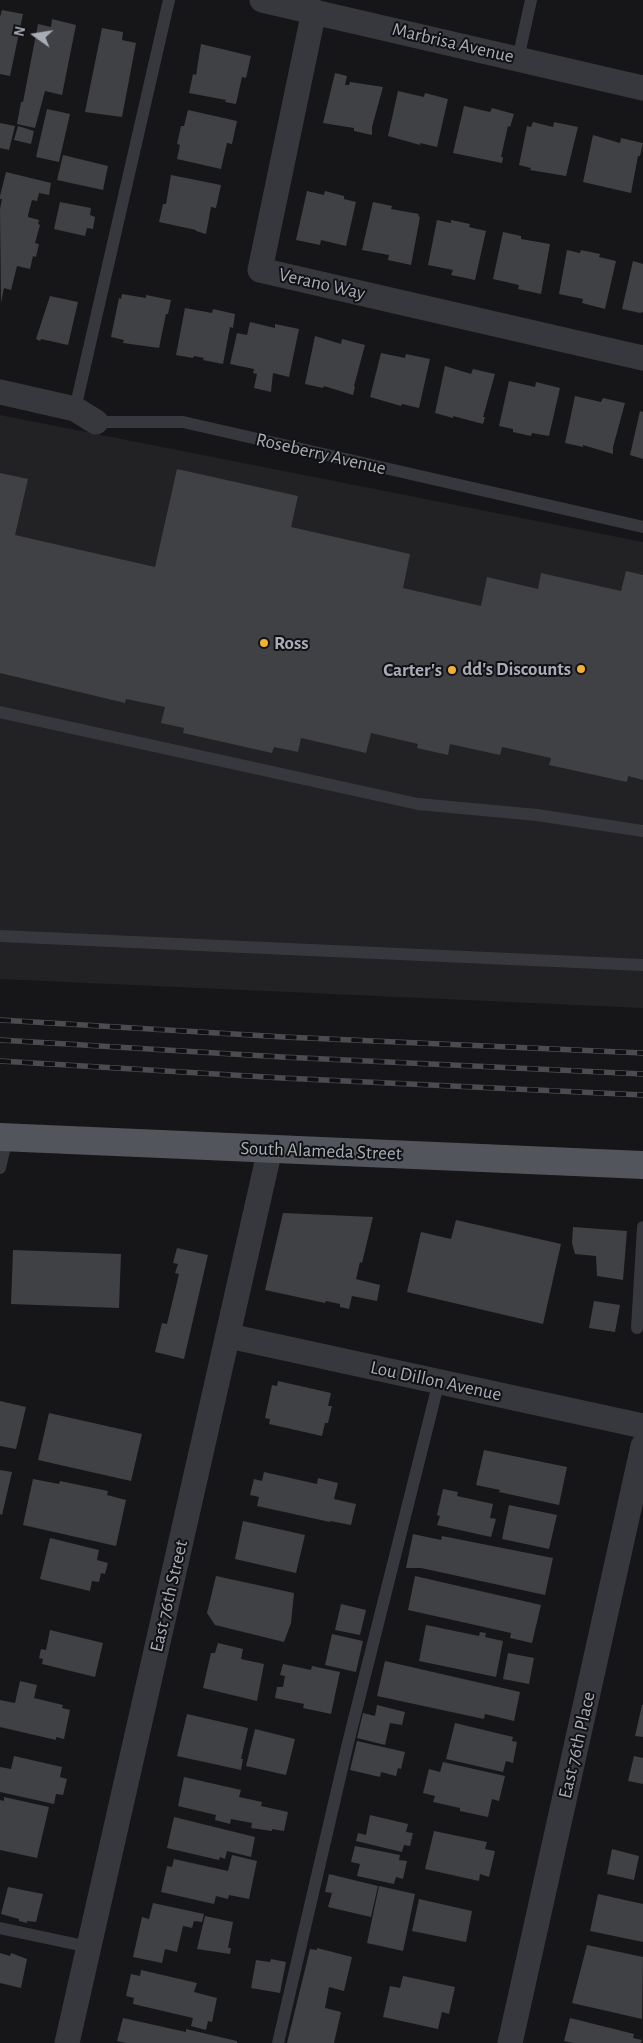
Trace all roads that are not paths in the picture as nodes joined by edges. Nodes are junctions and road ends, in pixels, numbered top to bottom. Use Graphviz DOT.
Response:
graph roads {
  1 [pos="169,0"];
  2 [pos="262,0"];
  3 [pos="531,0"];
  4 [pos="314,11"];
  5 [pos="518,59"];
  6 [pos="643,88"];
  7 [pos="643,358"];
  8 [pos="0,392"];
  9 [pos="75,409"];
  10 [pos="96,422"];
  11 [pos="643,527"];
  12 [pos="0,712"];
  13 [pos="643,831"];
  14 [pos="0,936"];
  15 [pos="643,965"];
  16 [pos="4,1137"];
  17 [pos="270,1149"];
  18 [pos="643,1165"];
  19 [pos="0,1168"];
  20 [pos="643,1227"];
  21 [pos="637,1328"];
  22 [pos="229,1336"];
  23 [pos="439,1382"];
  24 [pos="643,1426"];
  25 [pos="643,1446"];
  26 [pos="0,1928"];
  27 [pos="89,1947"];
  28 [pos="67,2043"];
  29 [pos="278,2043"];
  30 [pos="510,2043"];
  1 -- 9 [label="lane"];
  2 -- 4 [label="street, Marbrisa Avenue"];
  3 -- 5 [label="lane"];
  4 -- 5 [label="street, Marbrisa Avenue"];
  4 -- 7 [label="street, Verano Way"];
  5 -- 6 [label="street, Marbrisa Avenue"];
  8 -- 9 [label="street, Roseberry Avenue"];
  9 -- 10 [label="street, Roseberry Avenue"];
  10 -- 11 [label="lane, Roseberry Avenue"];
  12 -- 13 [label="lane"];
  14 -- 15 [label="lane"];
  16 -- 17 [label="main road, South Alameda Street"];
  16 -- 19 [label="lane"];
  17 -- 18 [label="main road, South Alameda Street"];
  17 -- 22 [label="street, East 76th Street"];
  20 -- 21 [label="lane"];
  22 -- 23 [label="street, Lou Dillon Avenue"];
  22 -- 27 [label="street, East 76th Street"];
  23 -- 24 [label="street, Lou Dillon Avenue"];
  23 -- 29 [label="lane"];
  25 -- 30 [label="street, East 76th Place"];
  26 -- 27 [label="lane"];
  27 -- 28 [label="street, East 76th Street"];
}
